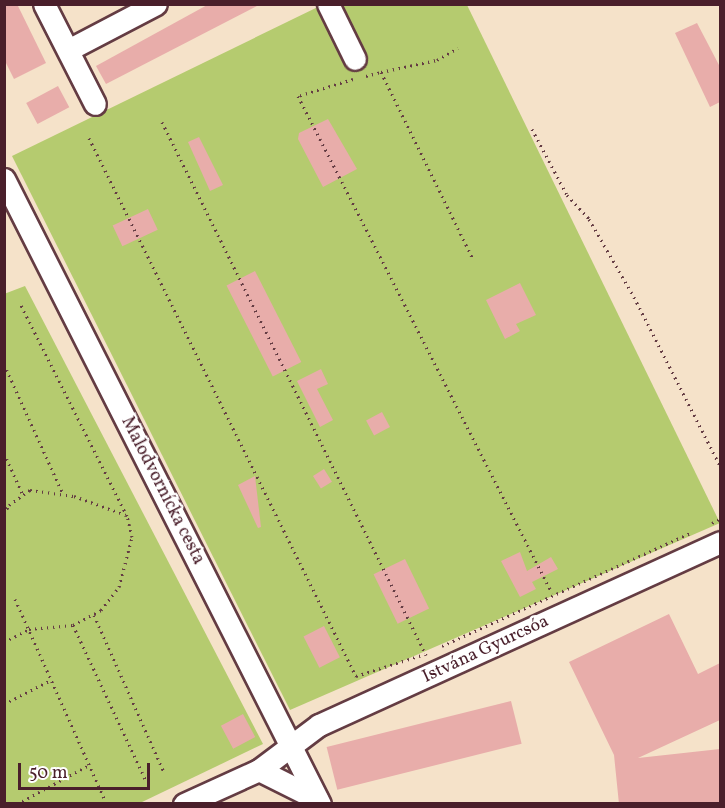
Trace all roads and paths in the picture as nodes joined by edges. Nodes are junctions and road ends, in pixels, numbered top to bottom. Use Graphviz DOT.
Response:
graph roads {
  1 [pos="44,4"];
  2 [pos="156,4"];
  3 [pos="328,4"];
  4 [pos="458,48"];
  5 [pos="68,50"];
  6 [pos="355,59"];
  7 [pos="381,72"];
  8 [pos="95,104"];
  9 [pos="162,122"];
  10 [pos="532,129"];
  11 [pos="89,138"];
  12 [pos="4,179"];
  13 [pos="473,259"];
  14 [pos="21,305"];
  15 [pos="4,363"];
  16 [pos="4,453"];
  17 [pos="720,466"];
  18 [pos="63,494"];
  19 [pos="23,495"];
  20 [pos="9,505"];
  21 [pos="4,506"];
  22 [pos="4,514"];
  23 [pos="127,516"];
  24 [pos="720,519"];
  25 [pos="700,528"];
  26 [pos="715,533"];
  27 [pos="552,593"];
  28 [pos="15,599"];
  29 [pos="94,615"];
  30 [pos="74,625"];
  31 [pos="29,629"];
  32 [pos="4,642"];
  33 [pos="426,654"];
  34 [pos="437,672"];
  35 [pos="51,680"];
  36 [pos="4,704"];
  37 [pos="291,746"];
  38 [pos="89,765"];
  39 [pos="259,770"];
  40 [pos="164,772"];
  41 [pos="146,781"];
  42 [pos="104,798"];
  43 [pos="319,801"];
  44 [pos="17,804"];
  45 [pos="184,804"];
  1 -- 5 [label="street"];
  2 -- 5 [label="street"];
  3 -- 6 [label="street"];
  4 -- 7 [label="path"];
  5 -- 8 [label="street"];
  7 -- 13 [label="path"];
  7 -- 27 [label="path"];
  9 -- 33 [label="path"];
  10 -- 17 [label="path"];
  11 -- 33 [label="path"];
  12 -- 37 [label="street, Malodvornícka cesta"];
  14 -- 23 [label="path"];
  15 -- 18 [label="path"];
  16 -- 19 [label="path"];
  18 -- 19 [label="path"];
  18 -- 23 [label="path"];
  19 -- 20 [label="path"];
  20 -- 21 [label="path"];
  20 -- 22 [label="path"];
  23 -- 29 [label="path"];
  24 -- 26 [label="path"];
  25 -- 27 [label="path"];
  26 -- 34 [label="street, Istvána Gyurcsóa"];
  27 -- 33 [label="path"];
  28 -- 31 [label="path"];
  29 -- 30 [label="path"];
  29 -- 40 [label="path"];
  30 -- 31 [label="path"];
  30 -- 41 [label="path"];
  31 -- 32 [label="path"];
  31 -- 35 [label="path"];
  33 -- 34 [label="path"];
  34 -- 37 [label="street, Istvána Gyurcsóa"];
  35 -- 36 [label="path"];
  35 -- 38 [label="path"];
  37 -- 39 [label="street, Istvána Gyurcsóa"];
  37 -- 43 [label="street, Malodvornícka cesta"];
  38 -- 42 [label="path"];
  38 -- 44 [label="path"];
  39 -- 43 [label="street"];
  39 -- 45 [label="street, Istvána Gyurcsóa"];
}
